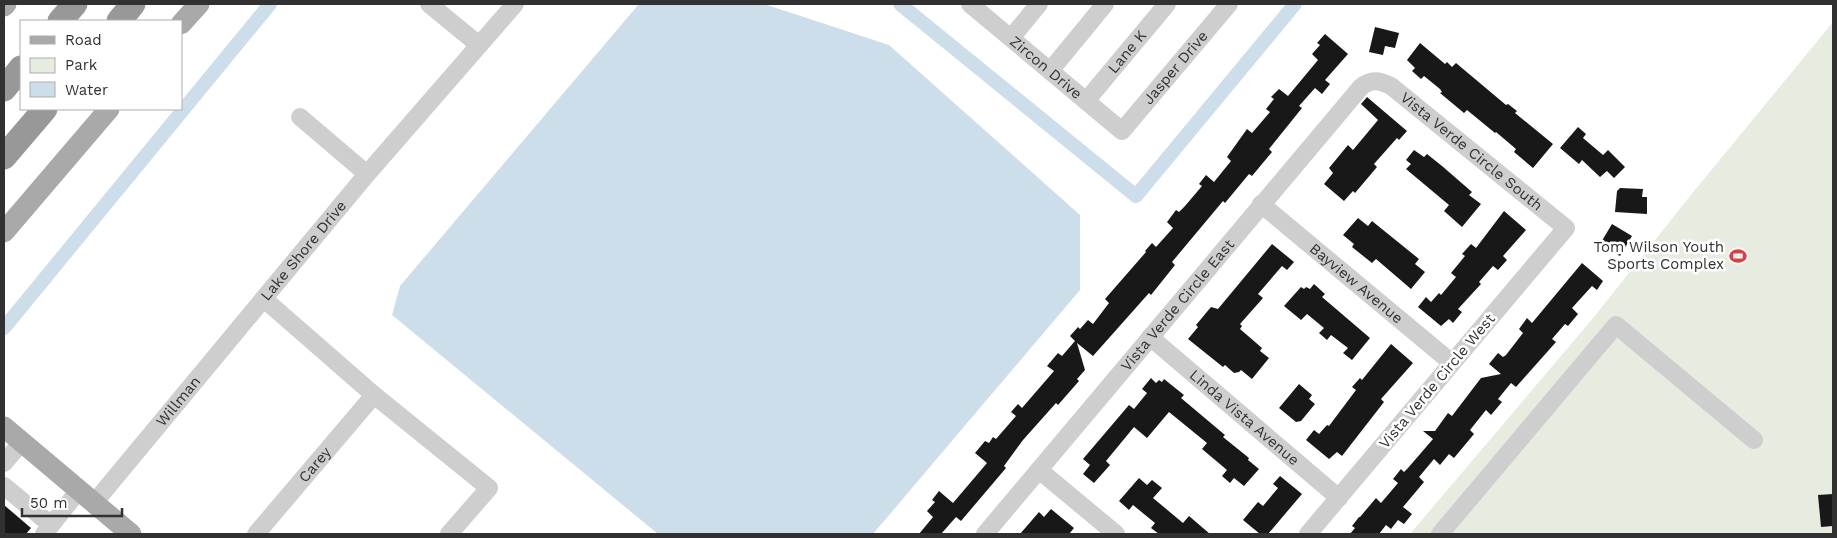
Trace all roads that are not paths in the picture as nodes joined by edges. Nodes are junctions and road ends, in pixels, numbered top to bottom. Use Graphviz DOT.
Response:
graph roads {
  1 [pos="75,4"];
  2 [pos="134,4"];
  3 [pos="198,4"];
  4 [pos="429,4"];
  5 [pos="515,4"];
  6 [pos="1039,4"];
  7 [pos="1106,4"];
  8 [pos="1167,4"];
  9 [pos="1229,4"];
  10 [pos="973,5"];
  11 [pos="61,20"];
  12 [pos="120,20"];
  13 [pos="182,23"];
  14 [pos="1010,38"];
  15 [pos="479,44"];
  16 [pos="20,69"];
  17 [pos="1050,71"];
  18 [pos="1373,81"];
  19 [pos="4,89"];
  20 [pos="1086,101"];
  21 [pos="44,110"];
  22 [pos="108,110"];
  23 [pos="300,118"];
  24 [pos="1122,131"];
  25 [pos="4,157"];
  26 [pos="367,174"];
  27 [pos="1261,204"];
  28 [pos="1566,228"];
  29 [pos="4,232"];
  30 [pos="264,299"];
  31 [pos="1150,337"];
  32 [pos="1452,363"];
  33 [pos="374,395"];
  34 [pos="4,426"];
  35 [pos="1754,440"];
  36 [pos="22,442"];
  37 [pos="4,463"];
  38 [pos="1039,470"];
  39 [pos="4,486"];
  40 [pos="86,497"];
  41 [pos="1339,498"];
  42 [pos="48,529"];
  43 [pos="131,534"];
  44 [pos="256,534"];
  45 [pos="449,534"];
  46 [pos="985,534"];
  47 [pos="1116,534"];
  48 [pos="1308,534"];
  49 [pos="1440,534"];
  1 -- 11 [label="highway"];
  2 -- 12 [label="highway"];
  3 -- 13 [label="main road"];
  4 -- 15 [label="street"];
  5 -- 15 [label="street, Lake Shore Drive"];
  6 -- 14 [label="street"];
  7 -- 17 [label="street"];
  8 -- 20 [label="street, Lane K"];
  9 -- 24 [label="street, Jasper Drive"];
  10 -- 14 [label="street, Zircon Drive"];
  14 -- 17 [label="street, Zircon Drive"];
  15 -- 26 [label="street, Lake Shore Drive"];
  16 -- 19 [label="highway"];
  17 -- 20 [label="street, Zircon Drive"];
  18 -- 27 [label="street, Vista Verde Circle East"];
  18 -- 28 [label="street, Vista Verde Circle South"];
  20 -- 24 [label="street, Zircon Drive"];
  21 -- 25 [label="highway"];
  22 -- 29 [label="main road"];
  23 -- 26 [label="street"];
  26 -- 30 [label="street, Lake Shore Drive"];
  27 -- 31 [label="street, Vista Verde Circle East"];
  27 -- 32 [label="street, Bayview Avenue"];
  28 -- 32 [label="street, Vista Verde Circle West"];
  30 -- 33 [label="street, Lake Shore Drive"];
  30 -- 40 [label="street, Willman"];
  31 -- 38 [label="street, Vista Verde Circle East"];
  31 -- 41 [label="street, Linda Vista Avenue"];
  32 -- 41 [label="street, Vista Verde Circle West"];
  33 -- 44 [label="street, Carey"];
  33 -- 45 [label="street, Lake Shore Drive"];
  34 -- 36 [label="main road"];
  35 -- 49 [label="street"];
  36 -- 37 [label="street"];
  36 -- 40 [label="main road"];
  38 -- 46 [label="street, Vista Verde Circle East"];
  38 -- 47 [label="street"];
  39 -- 42 [label="street"];
  40 -- 42 [label="street, Willman"];
  40 -- 43 [label="main road"];
  41 -- 48 [label="street, Vista Verde Circle West"];
}
